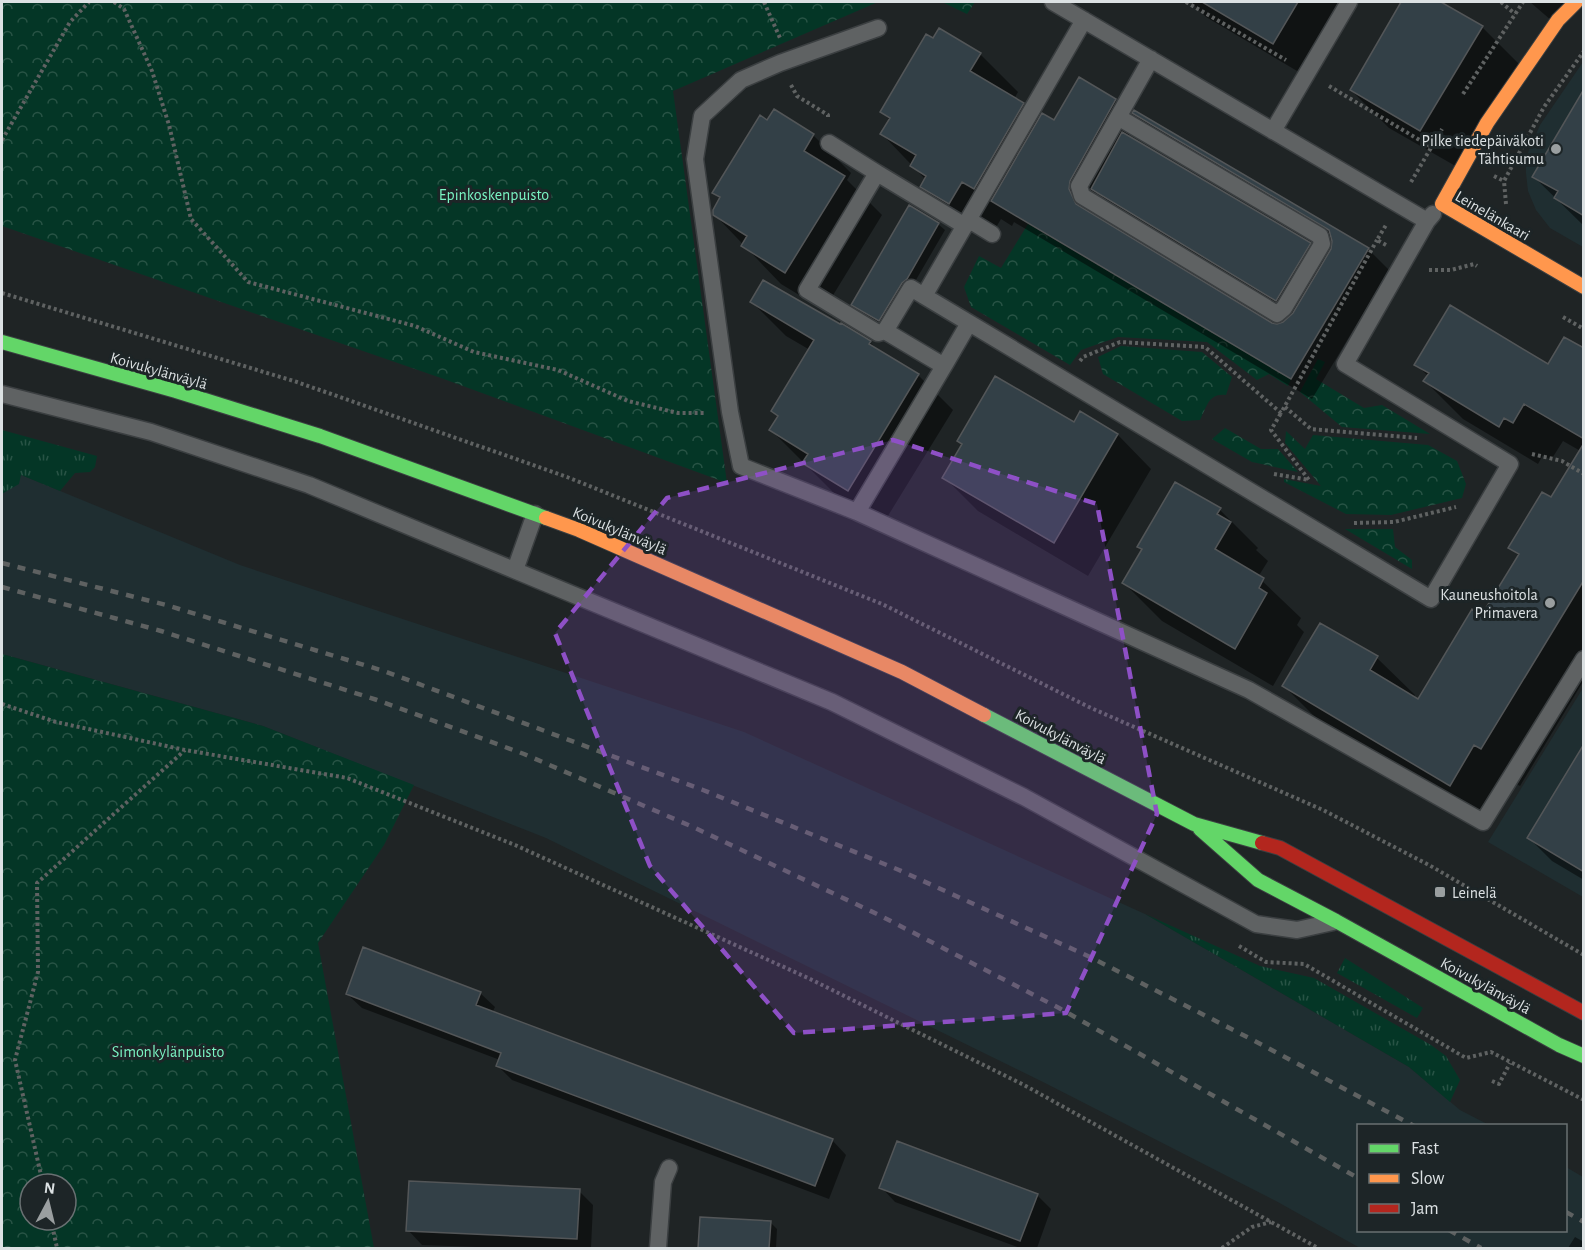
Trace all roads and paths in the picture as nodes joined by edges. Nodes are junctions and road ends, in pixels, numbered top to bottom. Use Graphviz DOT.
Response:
graph roads {
  1 [pos="89,2"];
  2 [pos="114,2"];
  3 [pos="764,2"];
  4 [pos="1053,2"];
  5 [pos="1349,2"];
  6 [pos="1501,2"];
  7 [pos="1576,2"];
  8 [pos="1515,14"];
  9 [pos="1084,20"];
  10 [pos="878,28"];
  11 [pos="1584,51"];
  12 [pos="1151,59"];
  13 [pos="780,63"];
  14 [pos="1118,117"];
  15 [pos="1273,130"];
  16 [pos="2,140"];
  17 [pos="829,143"];
  18 [pos="877,173"];
  19 [pos="1442,204"];
  20 [pos="1507,208"];
  21 [pos="1427,221"];
  22 [pos="967,223"];
  23 [pos="992,234"];
  24 [pos="1377,240"];
  25 [pos="1584,287"];
  26 [pos="924,296"];
  27 [pos="969,323"];
  28 [pos="885,331"];
  29 [pos="2,342"];
  30 [pos="1083,357"];
  31 [pos="1087,364"];
  32 [pos="944,366"];
  33 [pos="1066,381"];
  34 [pos="2,394"];
  35 [pos="1285,407"];
  36 [pos="730,412"];
  37 [pos="1281,413"];
  38 [pos="1420,438"];
  39 [pos="1510,464"];
  40 [pos="1584,474"];
  41 [pos="1278,483"];
  42 [pos="1466,504"];
  43 [pos="857,512"];
  44 [pos="536,514"];
  45 [pos="1346,523"];
  46 [pos="515,570"];
  47 [pos="1580,666"];
  48 [pos="2,704"];
  49 [pos="185,750"];
  50 [pos="1194,824"];
  51 [pos="1336,921"];
  52 [pos="1237,945"];
  53 [pos="1584,1013"];
  54 [pos="1584,1056"];
  55 [pos="1510,1063"];
  56 [pos="1492,1081"];
  57 [pos="1584,1100"];
  58 [pos="669,1168"];
  59 [pos="40,1172"];
  60 [pos="1272,1222"];
  61 [pos="54,1232"];
  62 [pos="57,1248"];
  63 [pos="658,1248"];
  64 [pos="1222,1248"];
  65 [pos="1318,1248"];
  1 -- 16 [label="path"];
  2 -- 36 [label="path"];
  3 -- 13 [label="path"];
  4 -- 9 [label="lane"];
  5 -- 15 [label="lane"];
  6 -- 8 [label="path"];
  7 -- 19 [label="main road, Leinelänkaari"];
  9 -- 12 [label="lane"];
  9 -- 22 [label="lane"];
  10 -- 13 [label="lane"];
  11 -- 20 [label="path"];
  12 -- 14 [label="lane"];
  12 -- 15 [label="lane"];
  13 -- 17 [label="path"];
  13 -- 36 [label="lane"];
  14 -- 14 [label="lane"];
  15 -- 21 [label="lane"];
  17 -- 18 [label="lane"];
  18 -- 22 [label="lane"];
  18 -- 28 [label="lane"];
  19 -- 21 [label="lane"];
  19 -- 25 [label="main road, Leinelänkaari"];
  21 -- 39 [label="lane"];
  22 -- 23 [label="lane"];
  22 -- 26 [label="lane"];
  24 -- 35 [label="path"];
  26 -- 27 [label="lane"];
  26 -- 28 [label="lane"];
  27 -- 32 [label="lane"];
  27 -- 33 [label="lane"];
  28 -- 32 [label="lane"];
  29 -- 44 [label="main road, Koivukylänväylä"];
  30 -- 31 [label="path"];
  30 -- 33 [label="path"];
  30 -- 37 [label="path"];
  32 -- 43 [label="lane"];
  33 -- 39 [label="lane"];
  34 -- 46 [label="lane"];
  35 -- 37 [label="path"];
  35 -- 38 [label="path"];
  36 -- 43 [label="lane"];
  37 -- 41 [label="path"];
  39 -- 40 [label="path"];
  42 -- 45 [label="path"];
  43 -- 47 [label="lane"];
  44 -- 46 [label="lane"];
  44 -- 50 [label="main road, Koivukylänväylä"];
  46 -- 51 [label="lane"];
  48 -- 49 [label="path"];
  49 -- 59 [label="path"];
  49 -- 60 [label="path"];
  50 -- 51 [label="main road, Koivukylänväylä"];
  50 -- 53 [label="main road, Koivukylänväylä"];
  51 -- 54 [label="main road, Koivukylänväylä"];
  52 -- 55 [label="path"];
  55 -- 56 [label="path"];
  55 -- 57 [label="path"];
  58 -- 63 [label="lane"];
  60 -- 64 [label="path"];
  60 -- 65 [label="path"];
  61 -- 62 [label="path"];
}
